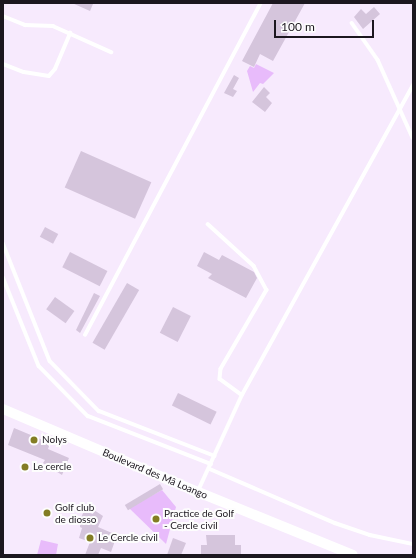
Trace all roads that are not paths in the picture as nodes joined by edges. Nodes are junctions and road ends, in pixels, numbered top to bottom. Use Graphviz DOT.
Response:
graph roads {
  1 [pos="261,3"];
  2 [pos="3,16"];
  3 [pos="352,23"];
  4 [pos="70,34"];
  5 [pos="111,52"];
  6 [pos="3,64"];
  7 [pos="413,85"];
  8 [pos="400,108"];
  9 [pos="413,138"];
  10 [pos="208,224"];
  11 [pos="3,243"];
  12 [pos="3,277"];
  13 [pos="85,335"];
  14 [pos="242,395"];
  15 [pos="3,409"];
  16 [pos="215,456"];
  17 [pos="211,464"];
  18 [pos="210,469"];
  19 [pos="198,492"];
  20 [pos="413,544"];
  21 [pos="353,555"];
  1 -- 13 [label="lane"];
  2 -- 4 [label="lane"];
  3 -- 8 [label="lane"];
  4 -- 5 [label="lane"];
  4 -- 6 [label="lane"];
  7 -- 8 [label="lane"];
  8 -- 9 [label="lane"];
  8 -- 14 [label="lane"];
  10 -- 14 [label="lane"];
  11 -- 16 [label="lane"];
  12 -- 17 [label="lane"];
  14 -- 16 [label="lane"];
  15 -- 19 [label="street, Boulevard des Mâ Loango"];
  16 -- 17 [label="lane"];
  17 -- 18 [label="lane"];
  18 -- 19 [label="lane"];
  18 -- 20 [label="lane"];
  19 -- 21 [label="street, Boulevard des Mâ Loango"];
}
